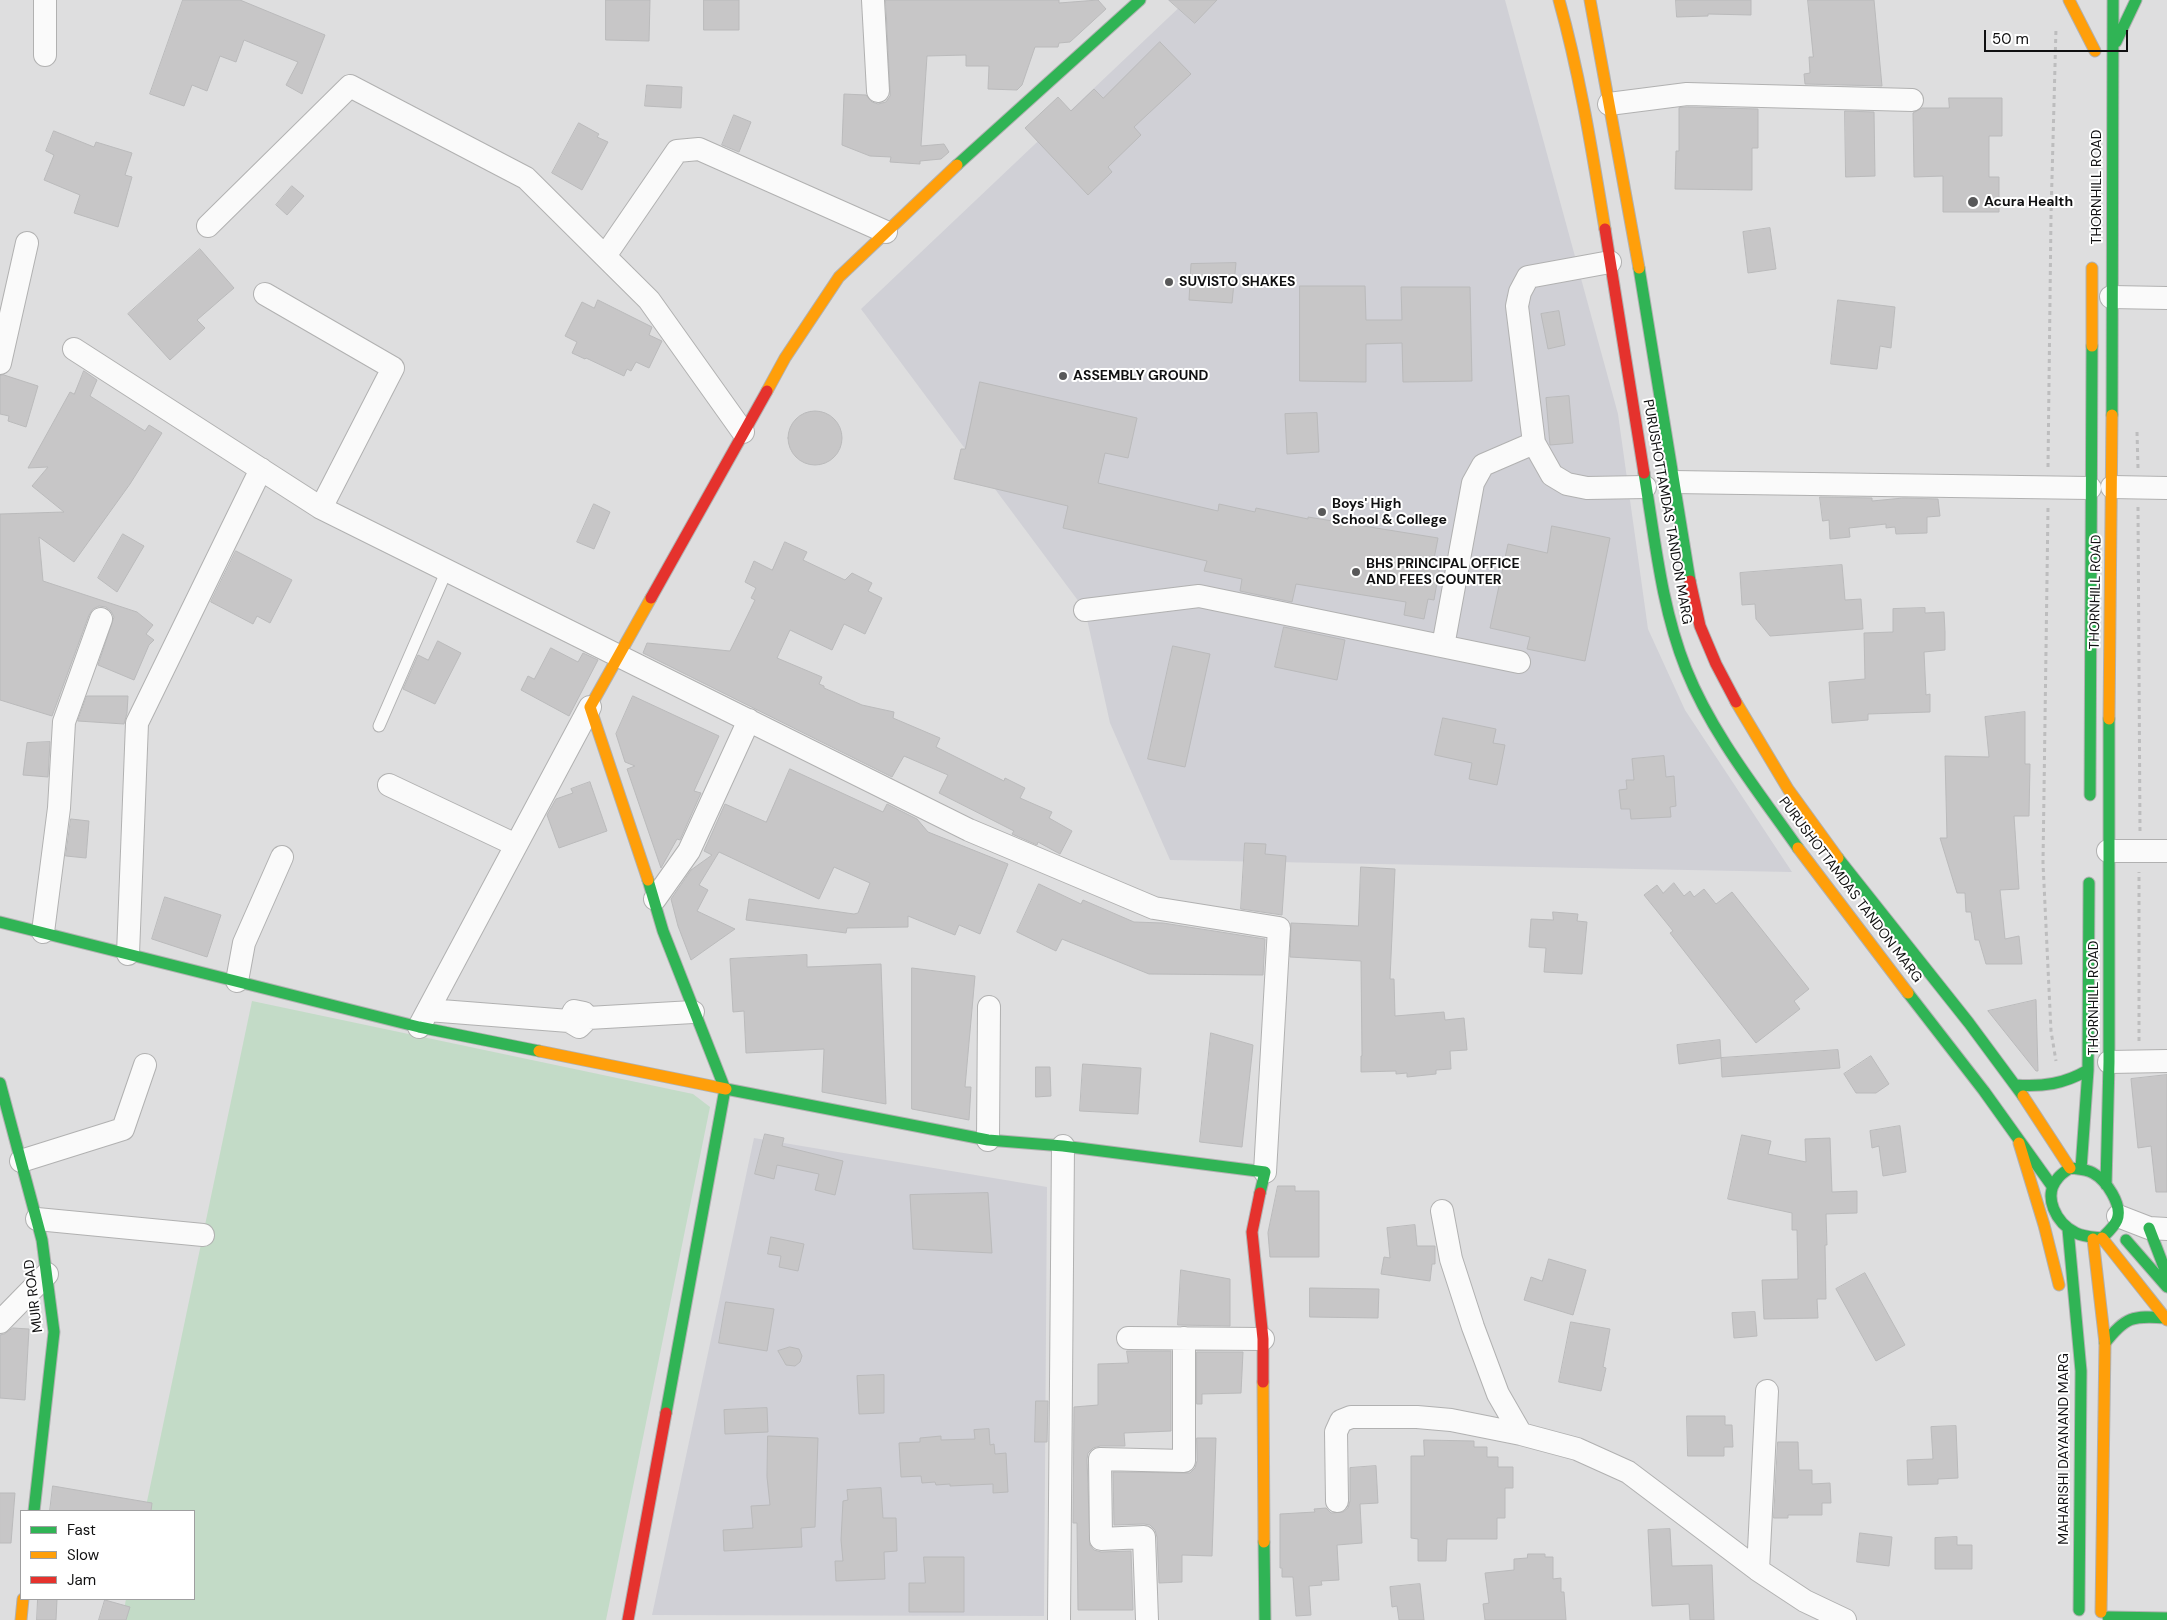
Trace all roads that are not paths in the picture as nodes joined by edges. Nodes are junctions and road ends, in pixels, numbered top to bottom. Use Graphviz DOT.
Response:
graph roads {
  1 [pos="45,0"];
  2 [pos="873,0"];
  3 [pos="1140,0"];
  4 [pos="1559,0"];
  5 [pos="1590,0"];
  6 [pos="2069,0"];
  7 [pos="2113,0"];
  8 [pos="2136,0"];
  9 [pos="1550,12"];
  10 [pos="2095,26"];
  11 [pos="2113,48"];
  12 [pos="1574,49"];
  13 [pos="45,55"];
  14 [pos="878,91"];
  15 [pos="1912,100"];
  16 [pos="1609,104"];
  17 [pos="208,226"];
  18 [pos="886,232"];
  19 [pos="27,243"];
  20 [pos="605,256"];
  21 [pos="2092,260"];
  22 [pos="1610,262"];
  23 [pos="265,294"];
  24 [pos="2111,297"];
  25 [pos="2167,298"];
  26 [pos="74,349"];
  27 [pos="0,363"];
  28 [pos="744,432"];
  29 [pos="1534,443"];
  30 [pos="261,469"];
  31 [pos="1673,482"];
  32 [pos="1645,487"];
  33 [pos="2112,487"];
  34 [pos="2090,488"];
  35 [pos="2167,488"];
  36 [pos="321,508"];
  37 [pos="447,570"];
  38 [pos="1085,610"];
  39 [pos="100,619"];
  40 [pos="1443,646"];
  41 [pos="618,655"];
  42 [pos="1519,662"];
  43 [pos="590,707"];
  44 [pos="749,720"];
  45 [pos="379,726"];
  46 [pos="389,785"];
  47 [pos="2090,807"];
  48 [pos="516,845"];
  49 [pos="2108,850"];
  50 [pos="2167,851"];
  51 [pos="282,857"];
  52 [pos="2090,867"];
  53 [pos="655,899"];
  54 [pos="0,922"];
  55 [pos="42,932"];
  56 [pos="128,954"];
  57 [pos="237,981"];
  58 [pos="989,1007"];
  59 [pos="693,1012"];
  60 [pos="423,1018"];
  61 [pos="579,1022"];
  62 [pos="573,1058"];
  63 [pos="2167,1061"];
  64 [pos="2109,1062"];
  65 [pos="145,1065"];
  66 [pos="2088,1070"];
  67 [pos="0,1083"];
  68 [pos="2014,1085"];
  69 [pos="725,1089"];
  70 [pos="2016,1133"];
  71 [pos="988,1140"];
  72 [pos="1063,1146"];
  73 [pos="21,1161"];
  74 [pos="2076,1169"];
  75 [pos="1265,1172"];
  76 [pos="2106,1185"];
  77 [pos="2052,1186"];
  78 [pos="1442,1212"];
  79 [pos="37,1219"];
  80 [pos="2116,1221"];
  81 [pos="2068,1229"];
  82 [pos="2158,1229"];
  83 [pos="203,1235"];
  84 [pos="2098,1239"];
  85 [pos="47,1274"];
  86 [pos="2167,1275"];
  87 [pos="2167,1287"];
  88 [pos="2166,1319"];
  89 [pos="0,1322"];
  90 [pos="1128,1338"];
  91 [pos="1184,1338"];
  92 [pos="1263,1339"];
  93 [pos="2105,1343"];
  94 [pos="2081,1371"];
  95 [pos="1767,1391"];
  96 [pos="1521,1434"];
  97 [pos="1336,1501"];
  98 [pos="34,1510"];
  99 [pos="1758,1570"];
  100 [pos="24,1600"];
  101 [pos="2107,1616"];
  102 [pos="2167,1618"];
  103 [pos="21,1620"];
  104 [pos="628,1620"];
  105 [pos="639,1620"];
  106 [pos="1060,1620"];
  107 [pos="1147,1620"];
  108 [pos="1265,1620"];
  109 [pos="1845,1620"];
  1 -- 13 [label="street"];
  2 -- 14 [label="street"];
  3 -- 18 [label="street"];
  4 -- 12 [label="street, PURUSHOTTAMDAS TANDON MARG"];
  5 -- 16 [label="street, PURUSHOTTAMDAS TANDON MARG"];
  6 -- 10 [label="street"];
  7 -- 11 [label="street, THORNHILL ROAD"];
  8 -- 11 [label="street"];
  9 -- 12 [label="street"];
  11 -- 24 [label="street, THORNHILL ROAD"];
  12 -- 22 [label="street, PURUSHOTTAMDAS TANDON MARG"];
  15 -- 16 [label="street"];
  16 -- 31 [label="street, PURUSHOTTAMDAS TANDON MARG"];
  17 -- 20 [label="street"];
  18 -- 20 [label="street"];
  18 -- 28 [label="street"];
  19 -- 27 [label="street"];
  20 -- 28 [label="street"];
  21 -- 34 [label="street, THORNHILL ROAD"];
  22 -- 29 [label="street"];
  22 -- 32 [label="street, PURUSHOTTAMDAS TANDON MARG"];
  23 -- 36 [label="street"];
  24 -- 25 [label="street"];
  24 -- 33 [label="street, THORNHILL ROAD"];
  26 -- 30 [label="street"];
  28 -- 41 [label="street"];
  29 -- 32 [label="street"];
  29 -- 40 [label="street"];
  30 -- 36 [label="street"];
  30 -- 56 [label="street"];
  31 -- 34 [label="street"];
  31 -- 68 [label="street, PURUSHOTTAMDAS TANDON MARG"];
  32 -- 70 [label="street, PURUSHOTTAMDAS TANDON MARG"];
  33 -- 35 [label="street"];
  33 -- 49 [label="street, THORNHILL ROAD"];
  34 -- 47 [label="street, THORNHILL ROAD"];
  36 -- 37 [label="street"];
  37 -- 41 [label="street"];
  37 -- 45 [label="lane"];
  38 -- 40 [label="street"];
  39 -- 55 [label="street"];
  40 -- 42 [label="street"];
  41 -- 43 [label="street"];
  41 -- 44 [label="street"];
  43 -- 48 [label="street"];
  43 -- 53 [label="street"];
  44 -- 53 [label="street"];
  44 -- 75 [label="street"];
  46 -- 48 [label="street"];
  48 -- 60 [label="street"];
  49 -- 50 [label="street"];
  49 -- 64 [label="street, THORNHILL ROAD"];
  51 -- 57 [label="street"];
  52 -- 66 [label="street, THORNHILL ROAD"];
  53 -- 59 [label="street"];
  54 -- 55 [label="street"];
  55 -- 56 [label="street"];
  56 -- 57 [label="street"];
  57 -- 60 [label="street"];
  58 -- 71 [label="street"];
  59 -- 61 [label="street"];
  59 -- 69 [label="street"];
  60 -- 61 [label="street"];
  60 -- 62 [label="street"];
  61 -- 62 [label="street"];
  62 -- 69 [label="street"];
  63 -- 64 [label="street"];
  64 -- 76 [label="street, THORNHILL ROAD"];
  65 -- 73 [label="street"];
  66 -- 68 [label="street"];
  66 -- 74 [label="street, THORNHILL ROAD"];
  67 -- 73 [label="street, MUIR ROAD"];
  68 -- 74 [label="street, PURUSHOTTAMDAS TANDON MARG"];
  69 -- 71 [label="street"];
  69 -- 104 [label="street"];
  70 -- 77 [label="street, PURUSHOTTAMDAS TANDON MARG"];
  70 -- 94 [label="street"];
  71 -- 72 [label="street"];
  72 -- 75 [label="street"];
  72 -- 106 [label="street"];
  73 -- 79 [label="street, MUIR ROAD"];
  74 -- 76 [label="street"];
  74 -- 77 [label="street"];
  75 -- 92 [label="street"];
  76 -- 80 [label="street"];
  77 -- 81 [label="street"];
  78 -- 96 [label="street"];
  79 -- 83 [label="street"];
  79 -- 85 [label="street, MUIR ROAD"];
  80 -- 82 [label="street"];
  80 -- 84 [label="street"];
  80 -- 87 [label="street"];
  81 -- 84 [label="street"];
  81 -- 94 [label="street, MAHARISHI DAYANAND MARG"];
  82 -- 86 [label="street"];
  84 -- 88 [label="street"];
  84 -- 93 [label="street"];
  85 -- 89 [label="street"];
  85 -- 98 [label="street, MUIR ROAD"];
  88 -- 93 [label="street"];
  90 -- 91 [label="street"];
  91 -- 92 [label="street"];
  91 -- 107 [label="street"];
  92 -- 108 [label="street"];
  93 -- 101 [label="street"];
  94 -- 101 [label="street, MAHARISHI DAYANAND MARG"];
  95 -- 99 [label="street"];
  96 -- 97 [label="street"];
  96 -- 99 [label="street"];
  99 -- 109 [label="street"];
  100 -- 103 [label="street"];
  101 -- 102 [label="street"];
  104 -- 105 [label="street"];
}
